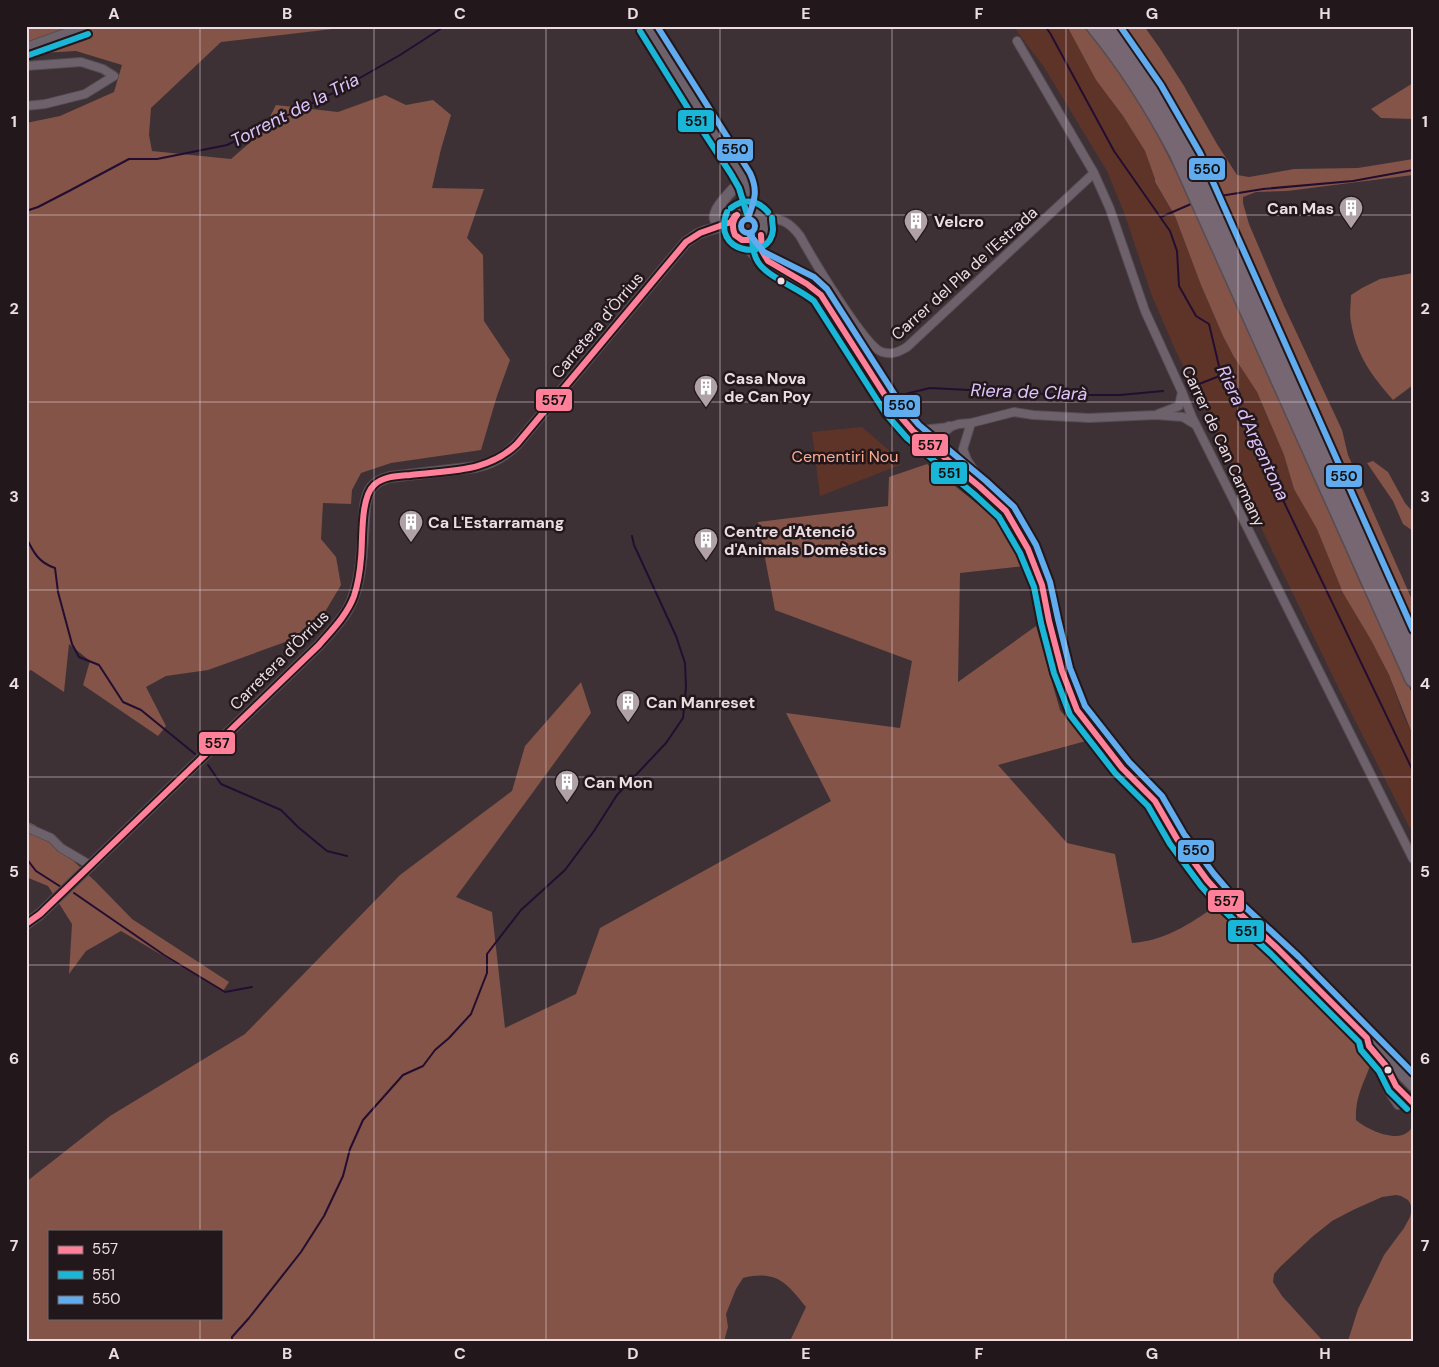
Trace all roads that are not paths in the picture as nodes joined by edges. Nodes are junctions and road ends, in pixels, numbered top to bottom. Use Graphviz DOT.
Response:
graph roads {
  1 [pos="85,26"];
  2 [pos="647,26"];
  3 [pos="1094,26"];
  4 [pos="1109,26"];
  5 [pos="1017,41"];
  6 [pos="26,47"];
  7 [pos="26,66"];
  8 [pos="26,106"];
  9 [pos="1094,173"];
  10 [pos="747,188"];
  11 [pos="738,214"];
  12 [pos="758,214"];
  13 [pos="785,222"];
  14 [pos="721,226"];
  15 [pos="762,232"];
  16 [pos="738,237"];
  17 [pos="772,266"];
  18 [pos="1182,392"];
  19 [pos="1156,415"];
  20 [pos="971,423"];
  21 [pos="1197,425"];
  22 [pos="949,428"];
  23 [pos="913,431"];
  24 [pos="923,440"];
  25 [pos="980,487"];
  26 [pos="1413,652"];
  27 [pos="1413,679"];
  28 [pos="26,827"];
  29 [pos="1413,860"];
  30 [pos="90,865"];
  31 [pos="26,924"];
  32 [pos="1367,1038"];
  33 [pos="1396,1086"];
  34 [pos="1413,1086"];
  35 [pos="1413,1103"];
  36 [pos="1398,1105"];
  1 -- 6 [label="street"];
  2 -- 10 [label="street"];
  3 -- 27 [label="highway"];
  4 -- 26 [label="highway"];
  5 -- 9 [label="street, Carrer de Can Carmany"];
  7 -- 8 [label="street"];
  9 -- 13 [label="street, Carrer del Pla de l'Estrada"];
  9 -- 18 [label="street, Carrer de Can Carmany"];
  10 -- 11 [label="street"];
  10 -- 12 [label="street"];
  10 -- 14 [label="street"];
  11 -- 12 [label="street"];
  11 -- 14 [label="street, Carretera d'Òrrius"];
  11 -- 16 [label="street"];
  12 -- 13 [label="street"];
  12 -- 15 [label="street"];
  13 -- 15 [label="street"];
  14 -- 16 [label="street"];
  14 -- 30 [label="street, Carretera d'Òrrius"];
  15 -- 16 [label="street"];
  15 -- 17 [label="street"];
  16 -- 17 [label="street"];
  17 -- 23 [label="street"];
  18 -- 19 [label="street"];
  18 -- 21 [label="street, Carrer de Can Carmany"];
  19 -- 20 [label="street"];
  19 -- 21 [label="street"];
  20 -- 22 [label="street"];
  20 -- 25 [label="street"];
  21 -- 29 [label="street, Carrer de Can Carmany"];
  22 -- 23 [label="street"];
  22 -- 24 [label="street"];
  23 -- 24 [label="street"];
  24 -- 25 [label="street"];
  25 -- 32 [label="street"];
  28 -- 30 [label="street"];
  30 -- 31 [label="street, Carretera d'Òrrius"];
  32 -- 33 [label="street"];
  32 -- 34 [label="street"];
  33 -- 35 [label="street"];
  33 -- 36 [label="street"];
}
